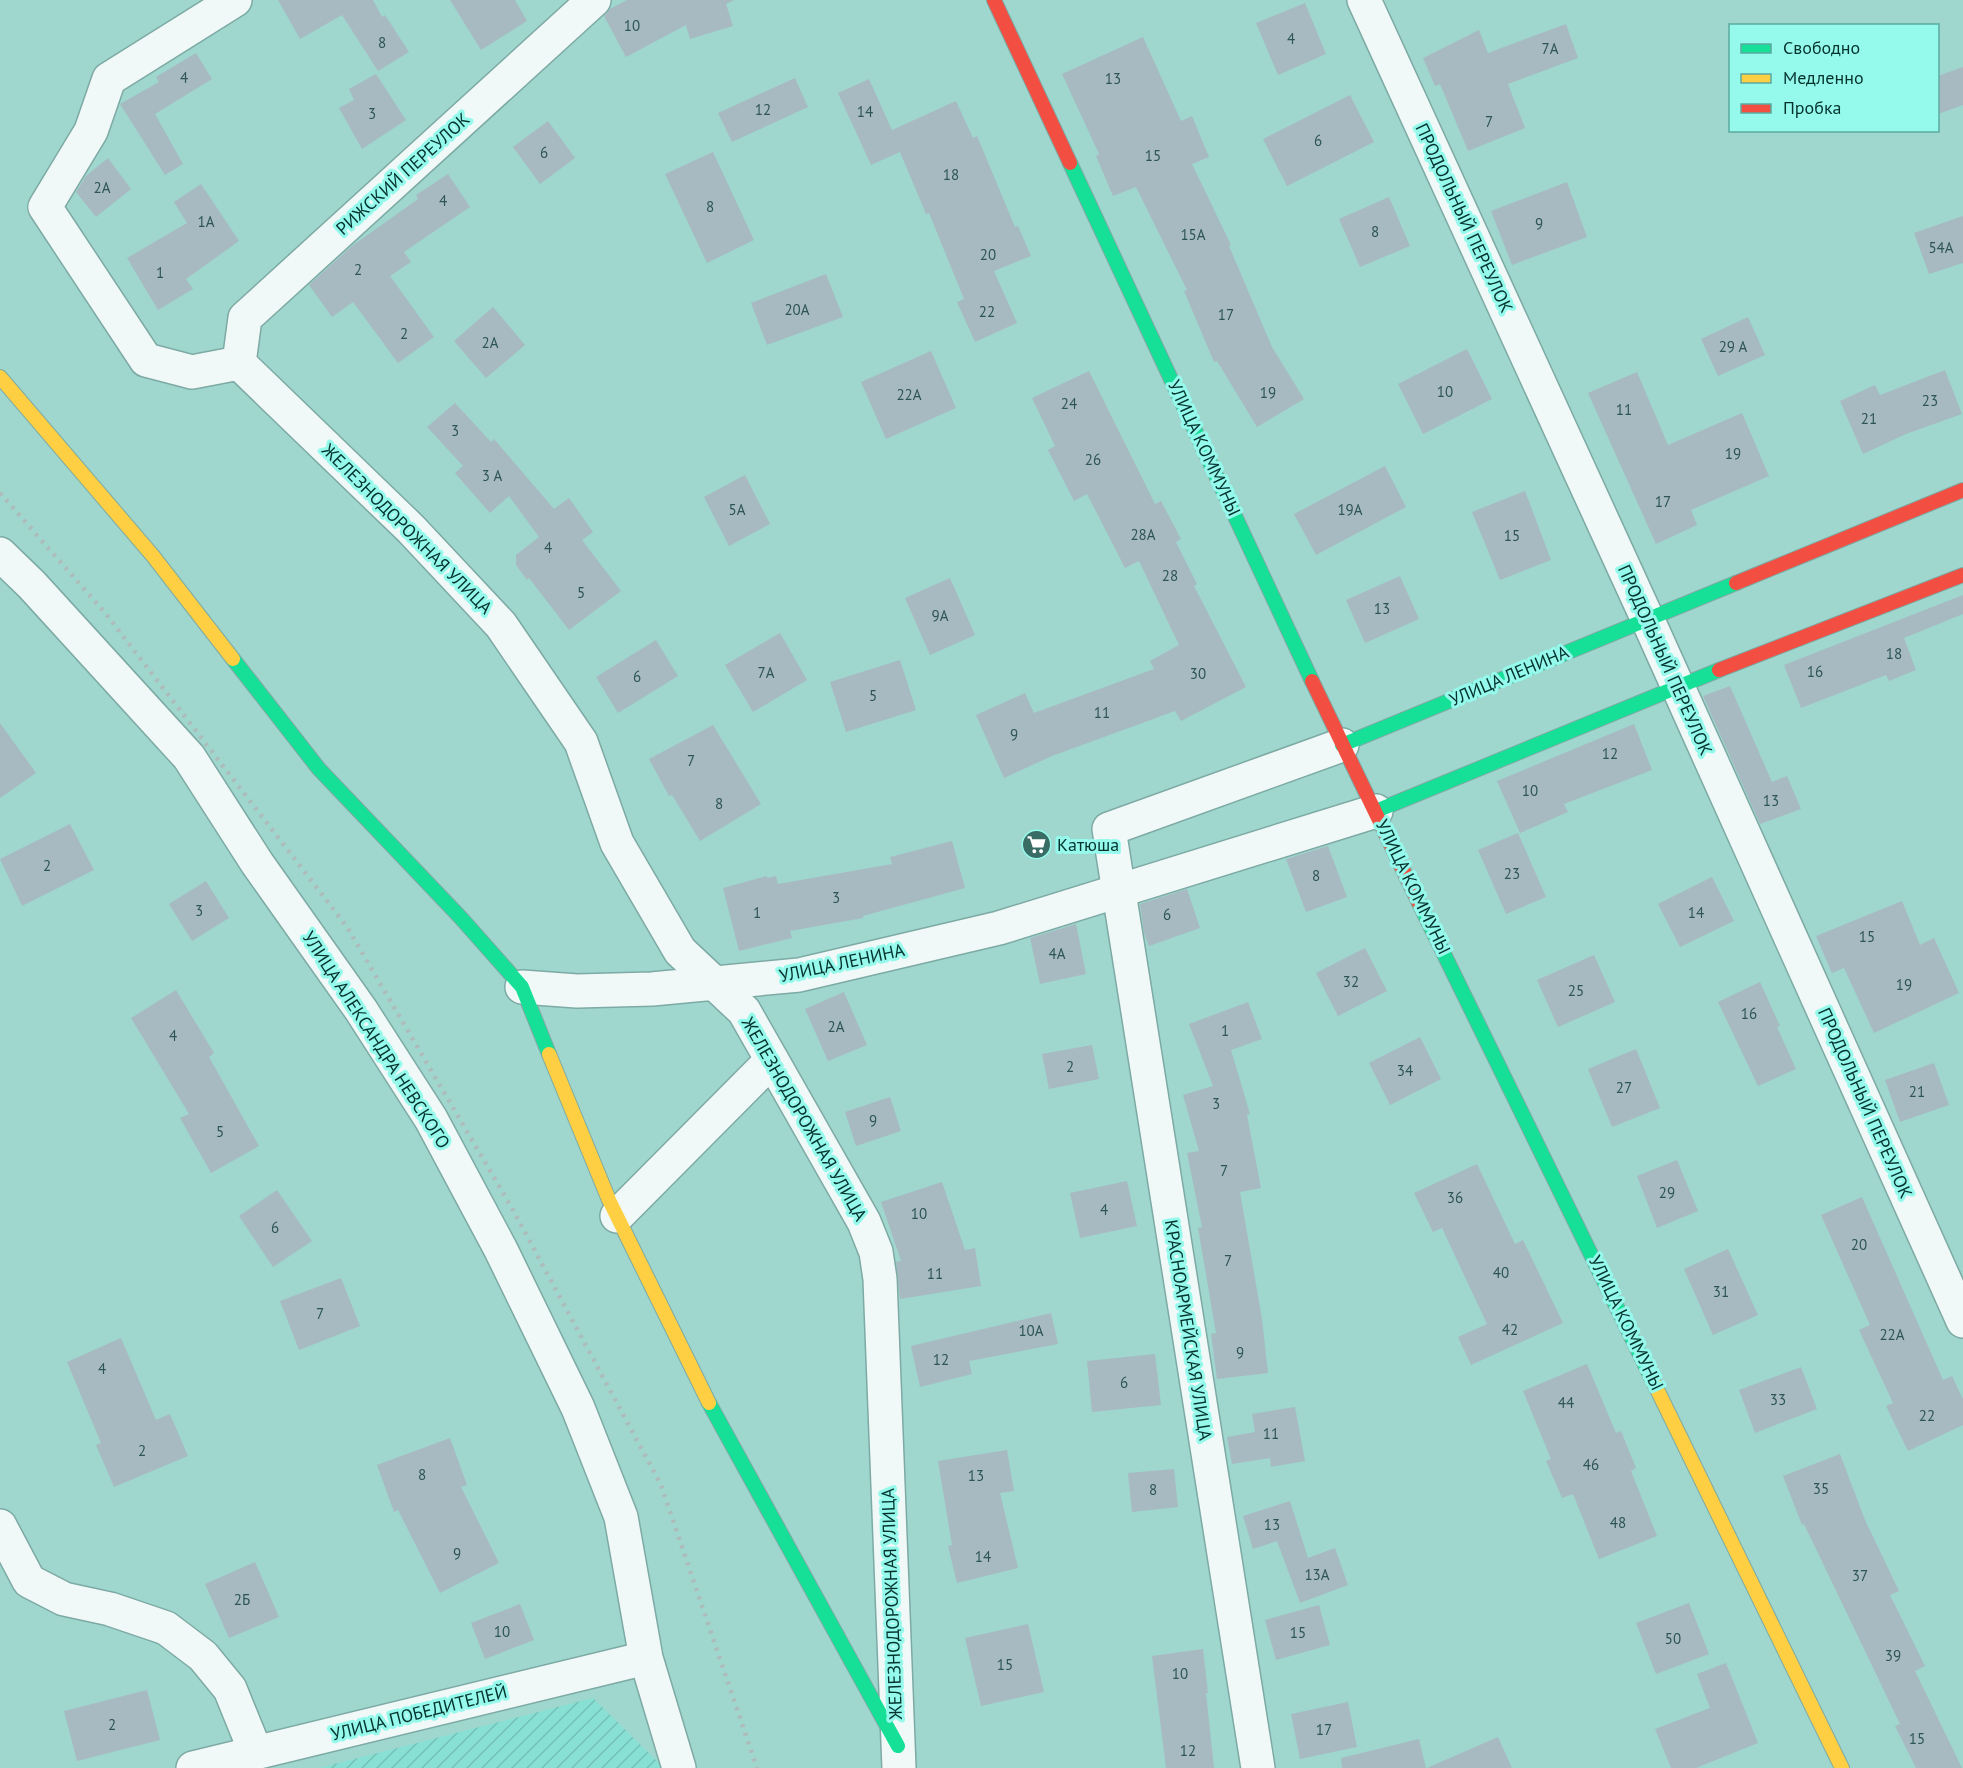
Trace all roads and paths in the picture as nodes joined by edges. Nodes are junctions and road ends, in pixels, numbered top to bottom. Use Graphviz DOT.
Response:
graph roads {
  1 [pos="235,0"];
  2 [pos="594,0"];
  3 [pos="994,0"];
  4 [pos="1364,0"];
  5 [pos="238,363"];
  6 [pos="0,376"];
  7 [pos="1963,490"];
  8 [pos="0,554"];
  9 [pos="1963,575"];
  10 [pos="1647,618"];
  11 [pos="1677,686"];
  12 [pos="1342,744"];
  13 [pos="1376,811"];
  14 [pos="1119,891"];
  15 [pos="716,984"];
  16 [pos="522,987"];
  17 [pos="772,1060"];
  18 [pos="617,1216"];
  19 [pos="1963,1321"];
  20 [pos="0,1526"];
  21 [pos="14,1581"];
  22 [pos="646,1658"];
  23 [pos="256,1753"];
  24 [pos="898,1757"];
  25 [pos="193,1768"];
  26 [pos="680,1768"];
  27 [pos="1258,1768"];
  28 [pos="1842,1768"];
  1 -- 5 [label="street"];
  2 -- 5 [label="street, РИЖСКИЙ ПЕРЕУЛОК"];
  3 -- 12 [label="street, УЛИЦА КОММУНЫ"];
  4 -- 10 [label="street, ПРОДОЛЬНЫЙ ПЕРЕУЛОК"];
  5 -- 15 [label="street, ЖЕЛЕЗНОДОРОЖНАЯ УЛИЦА"];
  6 -- 16 [label="street"];
  7 -- 10 [label="street, УЛИЦА ЛЕНИНА"];
  8 -- 22 [label="street, УЛИЦА АЛЕКСАНДРА НЕВСКОГО"];
  9 -- 11 [label="street, УЛИЦА ЛЕНИНА"];
  10 -- 11 [label="street, ПРОДОЛЬНЫЙ ПЕРЕУЛОК"];
  10 -- 12 [label="street, УЛИЦА ЛЕНИНА"];
  11 -- 13 [label="street, УЛИЦА ЛЕНИНА"];
  11 -- 19 [label="street, ПРОДОЛЬНЫЙ ПЕРЕУЛОК"];
  12 -- 13 [label="street, УЛИЦА КОММУНЫ"];
  12 -- 14 [label="street, УЛИЦА ЛЕНИНА"];
  13 -- 14 [label="street, УЛИЦА ЛЕНИНА"];
  13 -- 28 [label="street, УЛИЦА КОММУНЫ"];
  14 -- 15 [label="street, УЛИЦА ЛЕНИНА"];
  14 -- 27 [label="street, КРАСНОАРМЕЙСКАЯ УЛИЦА"];
  15 -- 16 [label="street, УЛИЦА ЛЕНИНА"];
  15 -- 17 [label="street, ЖЕЛЕЗНОДОРОЖНАЯ УЛИЦА"];
  16 -- 18 [label="street"];
  17 -- 18 [label="street"];
  17 -- 24 [label="street, ЖЕЛЕЗНОДОРОЖНАЯ УЛИЦА"];
  18 -- 24 [label="street"];
  20 -- 21 [label="street"];
  21 -- 23 [label="street"];
  22 -- 23 [label="street, УЛИЦА ПОБЕДИТЕЛЕЙ"];
  22 -- 26 [label="street, УЛИЦА АЛЕКСАНДРА НЕВСКОГО"];
  23 -- 25 [label="street, УЛИЦА ПОБЕДИТЕЛЕЙ"];
}
